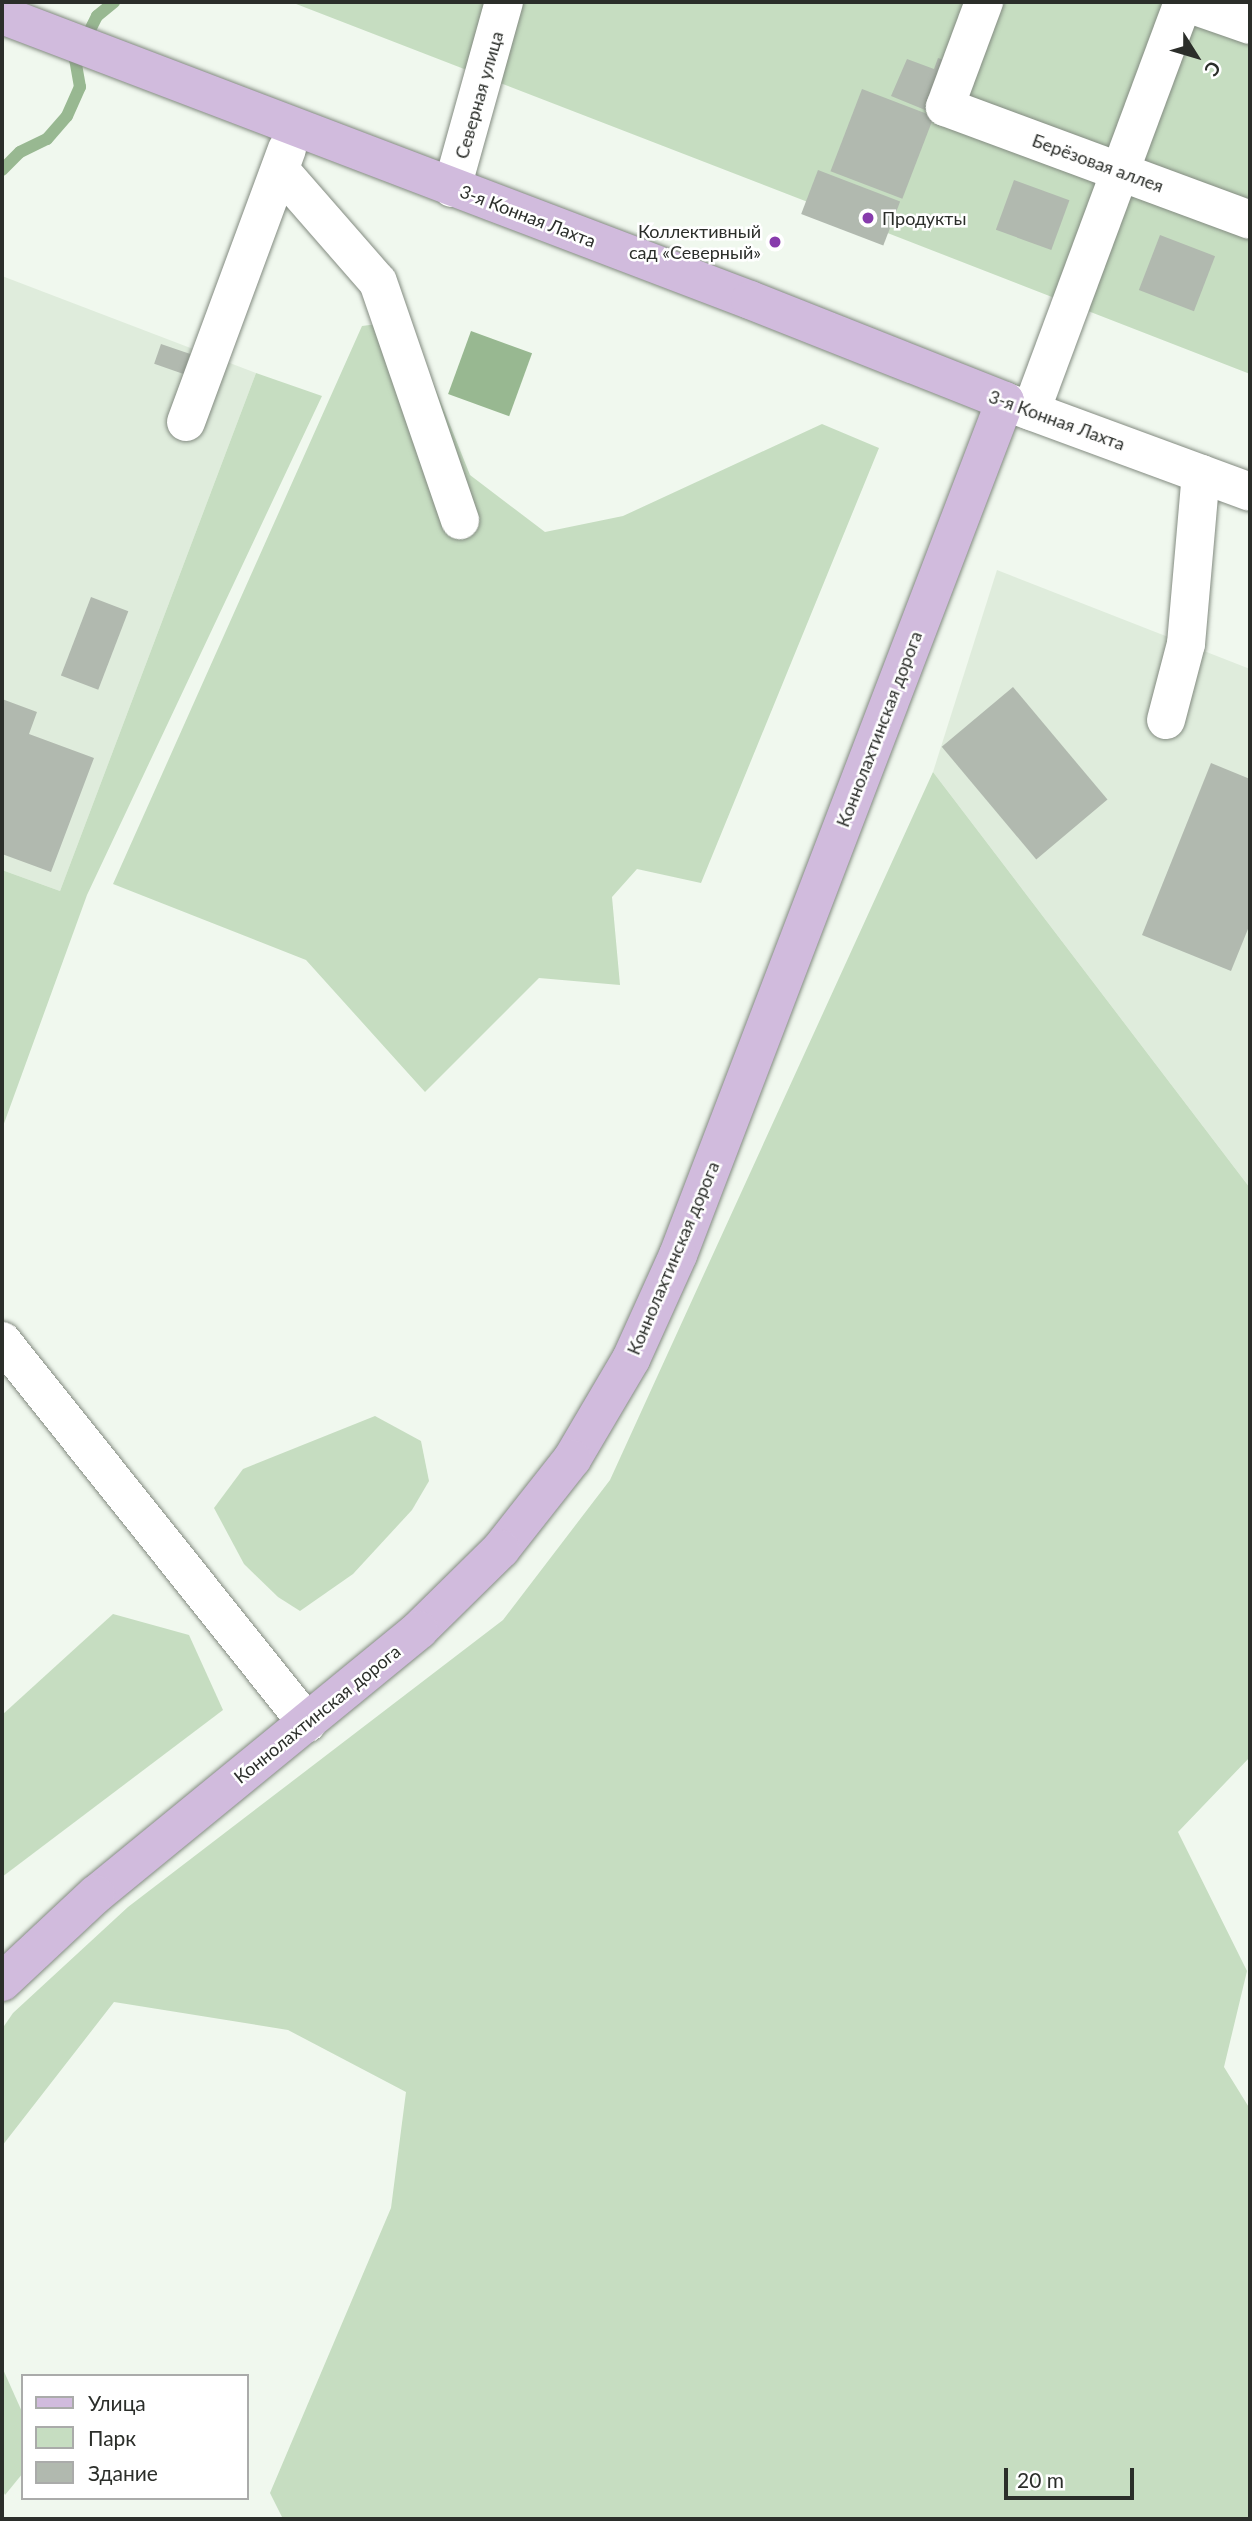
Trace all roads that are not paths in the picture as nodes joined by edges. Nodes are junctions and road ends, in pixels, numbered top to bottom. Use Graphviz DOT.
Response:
graph roads {
  1 [pos="504,2"];
  2 [pos="984,2"];
  3 [pos="1183,2"];
  4 [pos="2,15"];
  5 [pos="1250,25"];
  6 [pos="294,127"];
  7 [pos="281,171"];
  8 [pos="1120,172"];
  9 [pos="452,188"];
  10 [pos="1250,220"];
  11 [pos="1018,406"];
  12 [pos="187,422"];
  13 [pos="1201,474"];
  14 [pos="1250,492"];
  15 [pos="460,520"];
  16 [pos="1166,720"];
  17 [pos="2,1340"];
  18 [pos="307,1723"];
  19 [pos="2,1983"];
  1 -- 9 [label="street, Северная улица"];
  2 -- 8 [label="street, Берёзовая аллея"];
  3 -- 5 [label="street"];
  3 -- 8 [label="street"];
  4 -- 6 [label="main road, 3-я Конная Лахта"];
  6 -- 7 [label="street"];
  6 -- 9 [label="main road, 3-я Конная Лахта"];
  7 -- 12 [label="street"];
  7 -- 15 [label="street"];
  8 -- 10 [label="street, Берёзовая аллея"];
  8 -- 11 [label="street"];
  9 -- 11 [label="main road, 3-я Конная Лахта"];
  11 -- 13 [label="street, 3-я Конная Лахта"];
  11 -- 18 [label="main road, Коннолахтинская дорога"];
  13 -- 14 [label="street, 3-я Конная Лахта"];
  13 -- 16 [label="street"];
  17 -- 18 [label="street"];
  18 -- 19 [label="main road, Коннолахтинская дорога"];
}
